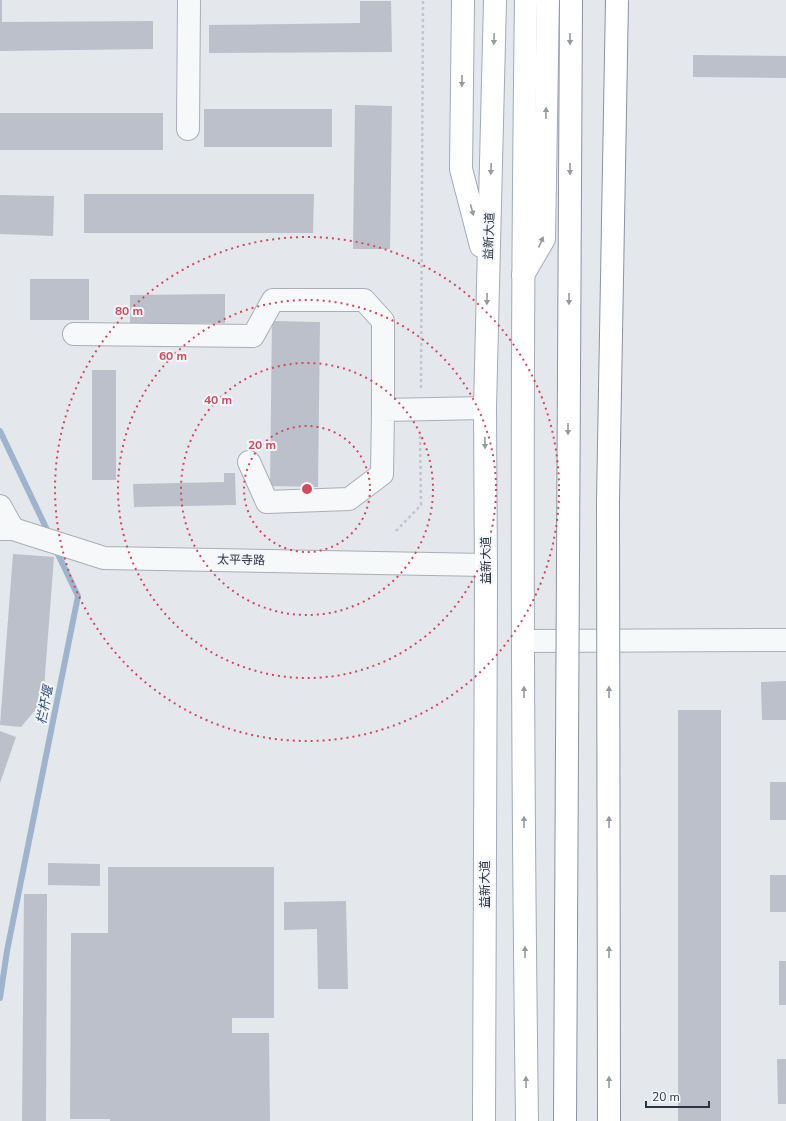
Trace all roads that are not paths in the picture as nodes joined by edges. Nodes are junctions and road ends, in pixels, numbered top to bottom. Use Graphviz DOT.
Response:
graph roads {
  1 [pos="189,0"];
  2 [pos="463,0"];
  3 [pos="495,0"];
  4 [pos="526,0"];
  5 [pos="548,0"];
  6 [pos="571,0"];
  7 [pos="617,0"];
  8 [pos="188,128"];
  9 [pos="488,271"];
  10 [pos="522,276"];
  11 [pos="74,334"];
  12 [pos="484,408"];
  13 [pos="383,410"];
  14 [pos="249,462"];
  15 [pos="0,506"];
  16 [pos="6,529"];
  17 [pos="486,565"];
  18 [pos="786,640"];
  19 [pos="524,641"];
  20 [pos="484,1121"];
  21 [pos="527,1121"];
  22 [pos="565,1121"];
  23 [pos="610,1121"];
  1 -- 8 [label="street"];
  2 -- 9 [label="main road, one-way"];
  3 -- 9 [label="main road, 益新大道, one-way"];
  4 -- 10 [label="main road"];
  10 -- 5 [label="main road, one-way"];
  6 -- 22 [label="main road, one-way, bridge"];
  23 -- 7 [label="main road, one-way, bridge"];
  9 -- 12 [label="main road, 益新大道, one-way"];
  10 -- 19 [label="main road"];
  11 -- 13 [label="street"];
  12 -- 13 [label="street"];
  12 -- 17 [label="main road, 益新大道, one-way"];
  13 -- 14 [label="street"];
  15 -- 16 [label="street"];
  16 -- 17 [label="street, 太平寺路"];
  17 -- 20 [label="main road, 益新大道"];
  18 -- 19 [label="street"];
  21 -- 19 [label="main road, one-way"];
}
